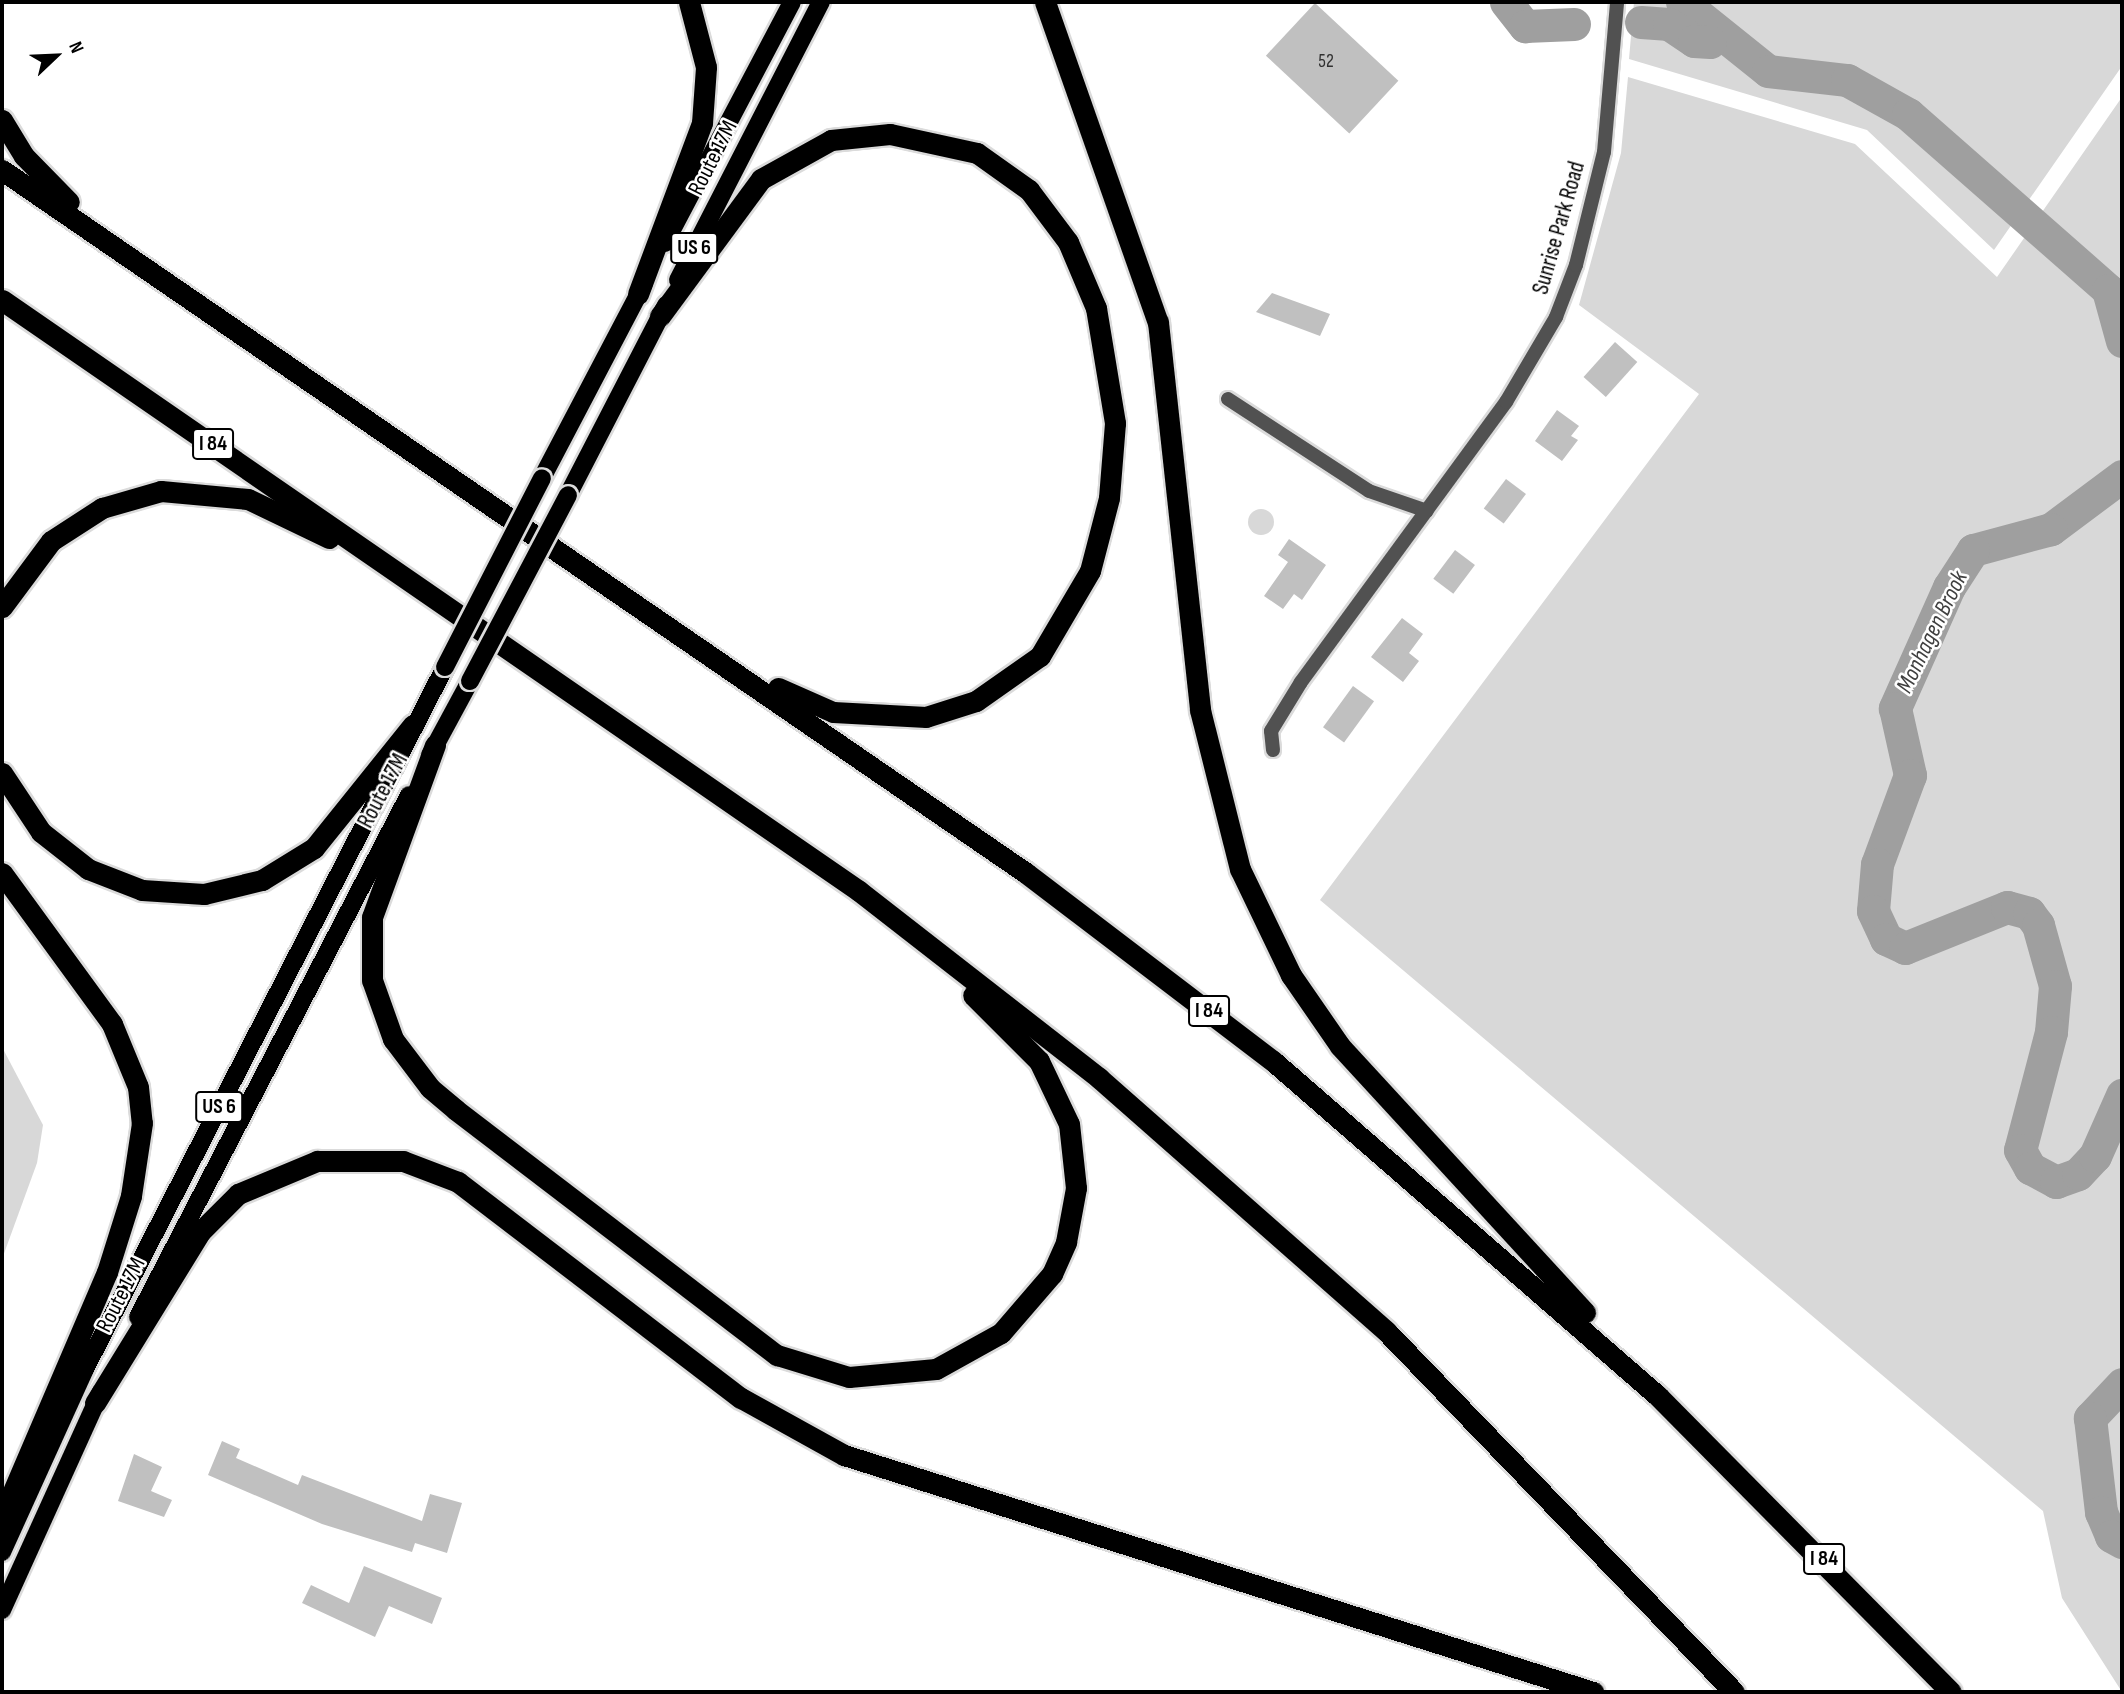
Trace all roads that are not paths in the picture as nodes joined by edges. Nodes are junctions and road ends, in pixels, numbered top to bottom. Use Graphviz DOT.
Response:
graph roads {
  1 [pos="689,2"];
  2 [pos="792,2"];
  3 [pos="821,2"];
  4 [pos="1045,2"];
  5 [pos="1617,2"];
  6 [pos="2,120"];
  7 [pos="2,170"];
  8 [pos="170,291"];
  9 [pos="638,294"];
  10 [pos="2,300"];
  11 [pos="660,316"];
  12 [pos="1228,399"];
  13 [pos="1427,511"];
  14 [pos="423,589"];
  15 [pos="2,607"];
  16 [pos="686,640"];
  17 [pos="413,725"];
  18 [pos="435,745"];
  19 [pos="1273,750"];
  20 [pos="2,773"];
  21 [pos="2,873"];
  22 [pos="880,908"];
  23 [pos="95,1403"];
  24 [pos="1693,1430"];
  25 [pos="2,1517"];
  26 [pos="2,1552"];
  27 [pos="2,1610"];
  28 [pos="1593,1692"];
  29 [pos="1734,1692"];
  30 [pos="1951,1692"];
  1 -- 9 [label="highway"];
  2 -- 9 [label="main road, Route 17M / US 6"];
  3 -- 11 [label="main road, Route 17M / US 6"];
  4 -- 24 [label="highway"];
  5 -- 13 [label="street, Sunrise Park Road"];
  6 -- 8 [label="highway"];
  7 -- 8 [label="highway, I 84"];
  8 -- 16 [label="highway, I 84"];
  9 -- 17 [label="main road, Route 17M / US 6, bridge"];
  10 -- 14 [label="highway, I 84"];
  11 -- 16 [label="highway"];
  11 -- 18 [label="main road, Route 17M / US 6, bridge"];
  12 -- 13 [label="street"];
  13 -- 19 [label="street, Sunrise Park Road"];
  14 -- 15 [label="highway"];
  14 -- 22 [label="highway, I 84"];
  16 -- 24 [label="highway, I 84"];
  17 -- 20 [label="highway"];
  17 -- 26 [label="main road, Route 17M / US 6"];
  18 -- 22 [label="highway"];
  18 -- 23 [label="main road, Route 17M / US 6"];
  21 -- 25 [label="highway"];
  22 -- 29 [label="highway, I 84"];
  23 -- 27 [label="main road, Route 17M / US 6"];
  23 -- 28 [label="highway"];
  24 -- 30 [label="highway, I 84"];
}
